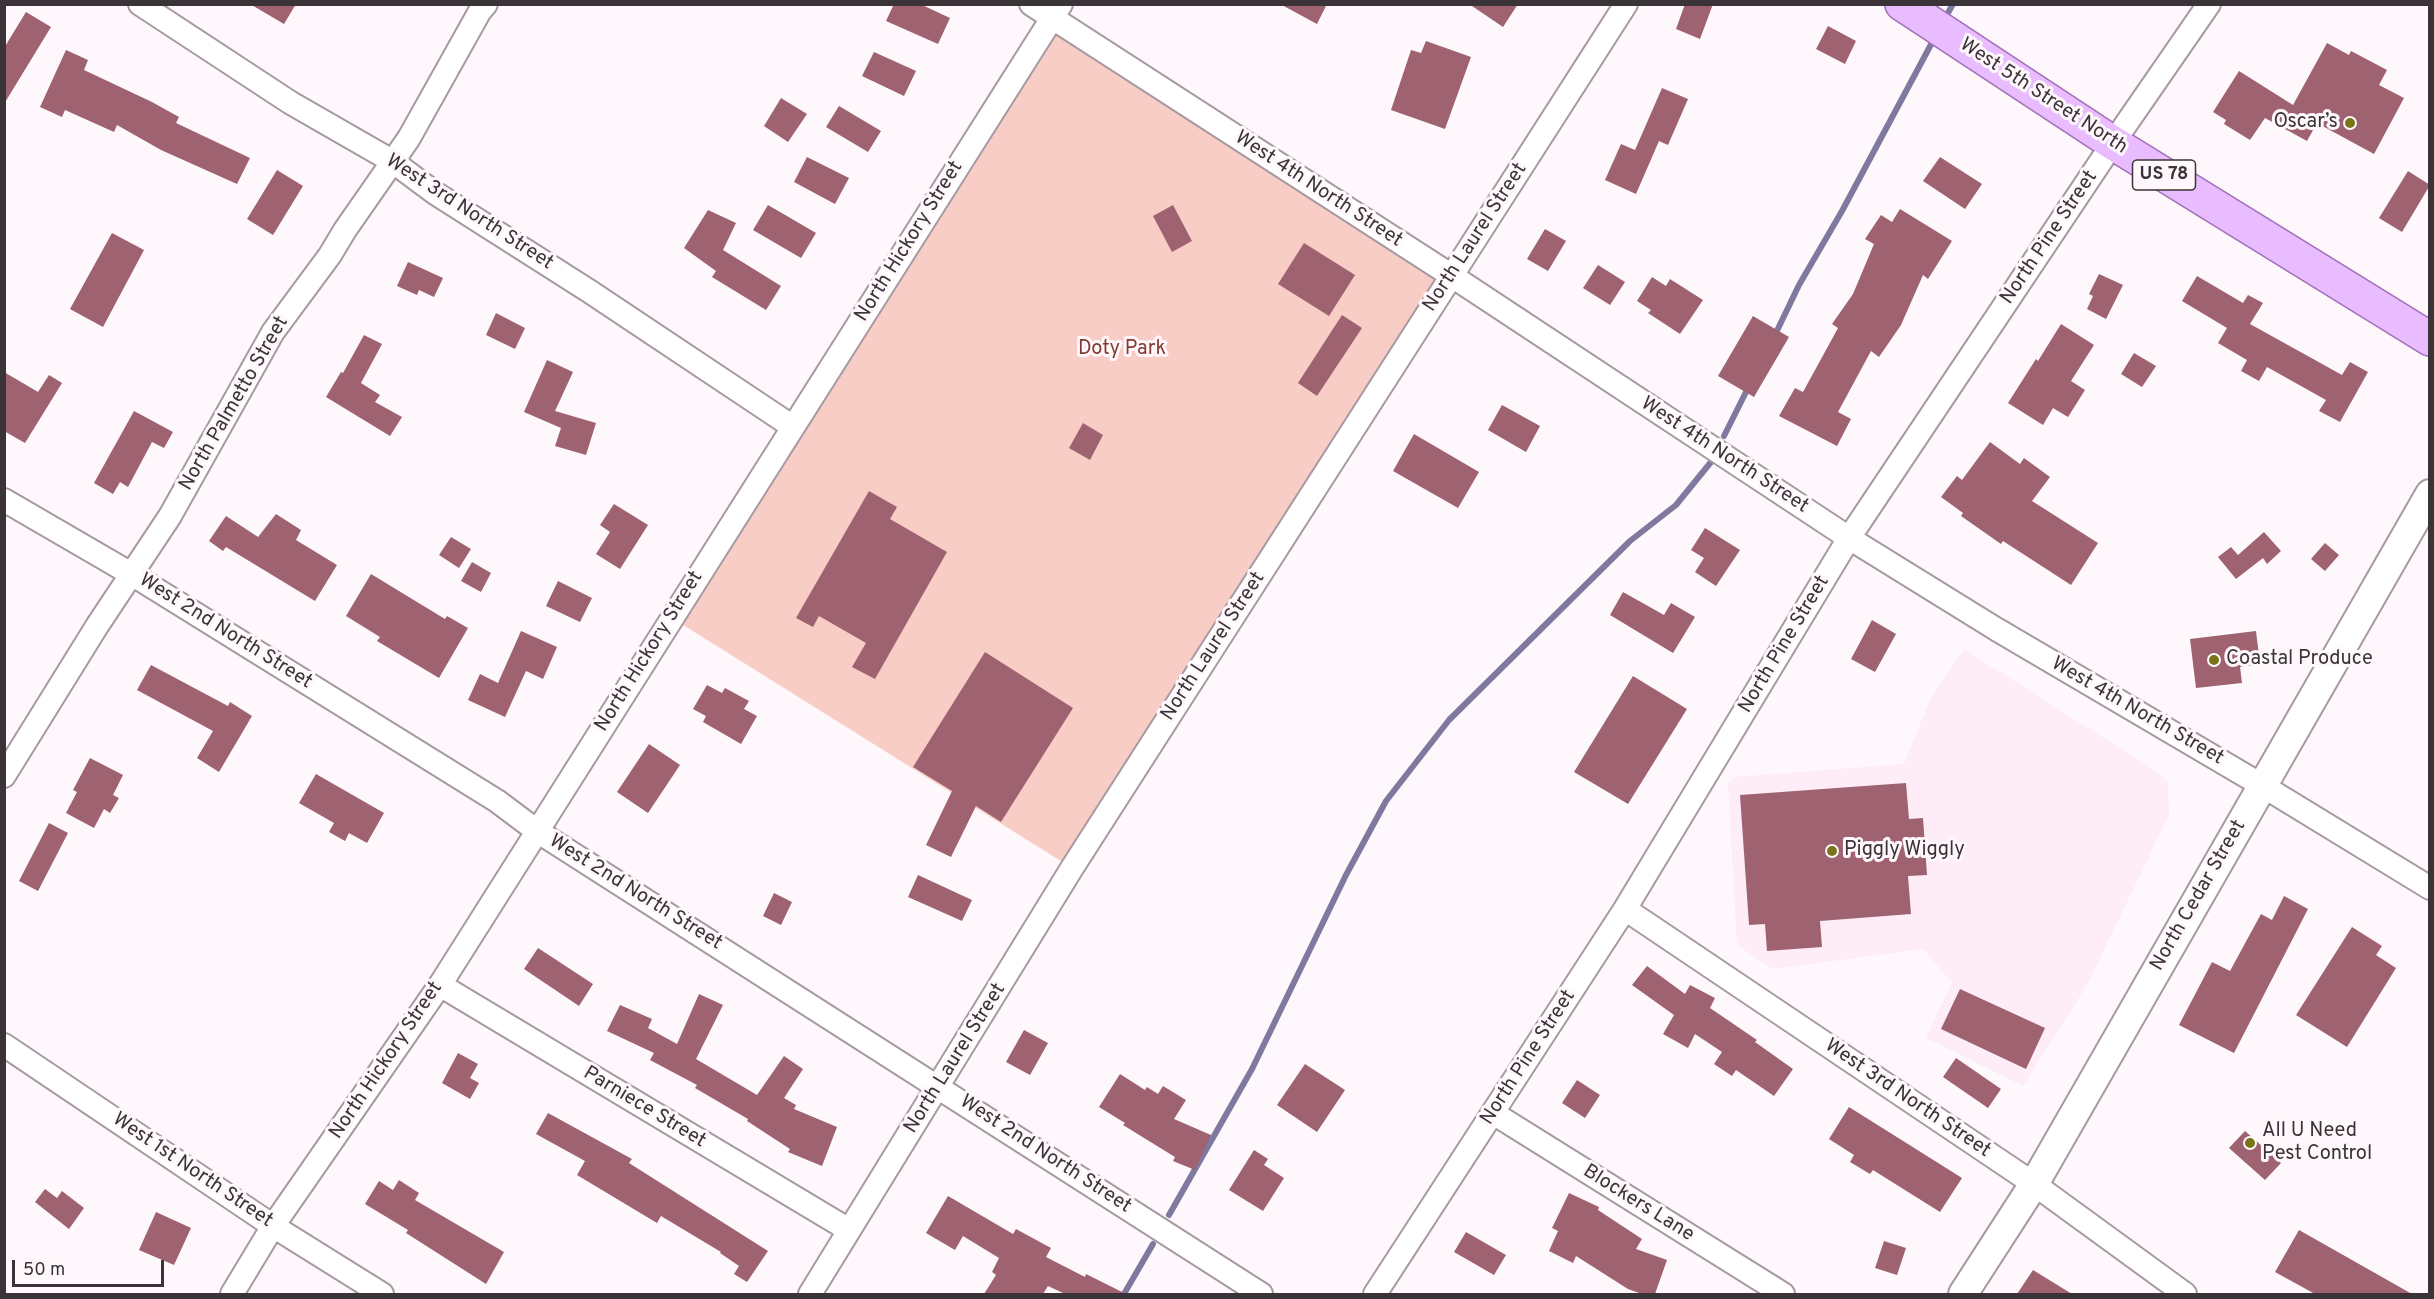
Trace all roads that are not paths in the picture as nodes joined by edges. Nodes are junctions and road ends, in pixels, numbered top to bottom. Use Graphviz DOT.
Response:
graph roads {
  1 [pos="140,4"];
  2 [pos="486,4"];
  3 [pos="1031,4"];
  4 [pos="1626,4"];
  5 [pos="1902,4"];
  6 [pos="2209,4"];
  7 [pos="1056,12"];
  8 [pos="2113,143"];
  9 [pos="392,161"];
  10 [pos="1452,276"];
  11 [pos="2430,339"];
  12 [pos="793,427"];
  13 [pos="2430,494"];
  14 [pos="4,500"];
  15 [pos="1849,538"];
  16 [pos="132,575"];
  17 [pos="4,776"];
  18 [pos="2263,786"];
  19 [pos="537,831"];
  20 [pos="2430,888"];
  21 [pos="1625,909"];
  22 [pos="440,985"];
  23 [pos="4,1045"];
  24 [pos="940,1087"];
  25 [pos="1494,1113"];
  26 [pos="2034,1184"];
  27 [pos="273,1226"];
  28 [pos="849,1230"];
  29 [pos="232,1294"];
  30 [pos="382,1294"];
  31 [pos="810,1294"];
  32 [pos="1261,1294"];
  33 [pos="1375,1294"];
  34 [pos="1783,1294"];
  35 [pos="1963,1294"];
  36 [pos="2185,1294"];
  1 -- 9 [label="street, West 3rd North Street"];
  2 -- 9 [label="street, North Palmetto Street"];
  3 -- 7 [label="street, West 4th North Street"];
  4 -- 10 [label="street, North Laurel Street"];
  5 -- 8 [label="main road, West 5th Street North / US 78"];
  6 -- 8 [label="street, North Pine Street"];
  7 -- 10 [label="street, West 4th North Street"];
  7 -- 12 [label="street, North Hickory Street"];
  8 -- 11 [label="main road, West 5th Street North / US 78"];
  8 -- 15 [label="street, North Pine Street"];
  9 -- 12 [label="street, West 3rd North Street"];
  9 -- 16 [label="street, North Palmetto Street"];
  10 -- 15 [label="street, West 4th North Street"];
  10 -- 24 [label="street, North Laurel Street"];
  12 -- 19 [label="street, North Hickory Street"];
  13 -- 18 [label="street, North Cedar Street"];
  14 -- 16 [label="street, West 2nd North Street"];
  15 -- 18 [label="street, West 4th North Street"];
  15 -- 21 [label="street, North Pine Street"];
  16 -- 17 [label="street, North Palmetto Street"];
  16 -- 19 [label="street, West 2nd North Street"];
  18 -- 20 [label="street, West 4th North Street"];
  18 -- 26 [label="street, North Cedar Street"];
  19 -- 22 [label="street, North Hickory Street"];
  19 -- 24 [label="street, West 2nd North Street"];
  21 -- 25 [label="street, North Pine Street"];
  21 -- 26 [label="street, West 3rd North Street"];
  22 -- 27 [label="street, North Hickory Street"];
  22 -- 28 [label="street, Parniece Street"];
  23 -- 27 [label="street, West 1st North Street"];
  24 -- 28 [label="street, North Laurel Street"];
  24 -- 32 [label="street, West 2nd North Street"];
  25 -- 33 [label="street, North Pine Street"];
  25 -- 34 [label="street, Blockers Lane"];
  26 -- 35 [label="street, North Cedar Street"];
  26 -- 36 [label="street, West 3rd North Street"];
  27 -- 29 [label="street, North Hickory Street"];
  27 -- 30 [label="street, West 1st North Street"];
  28 -- 31 [label="street, North Laurel Street"];
}
